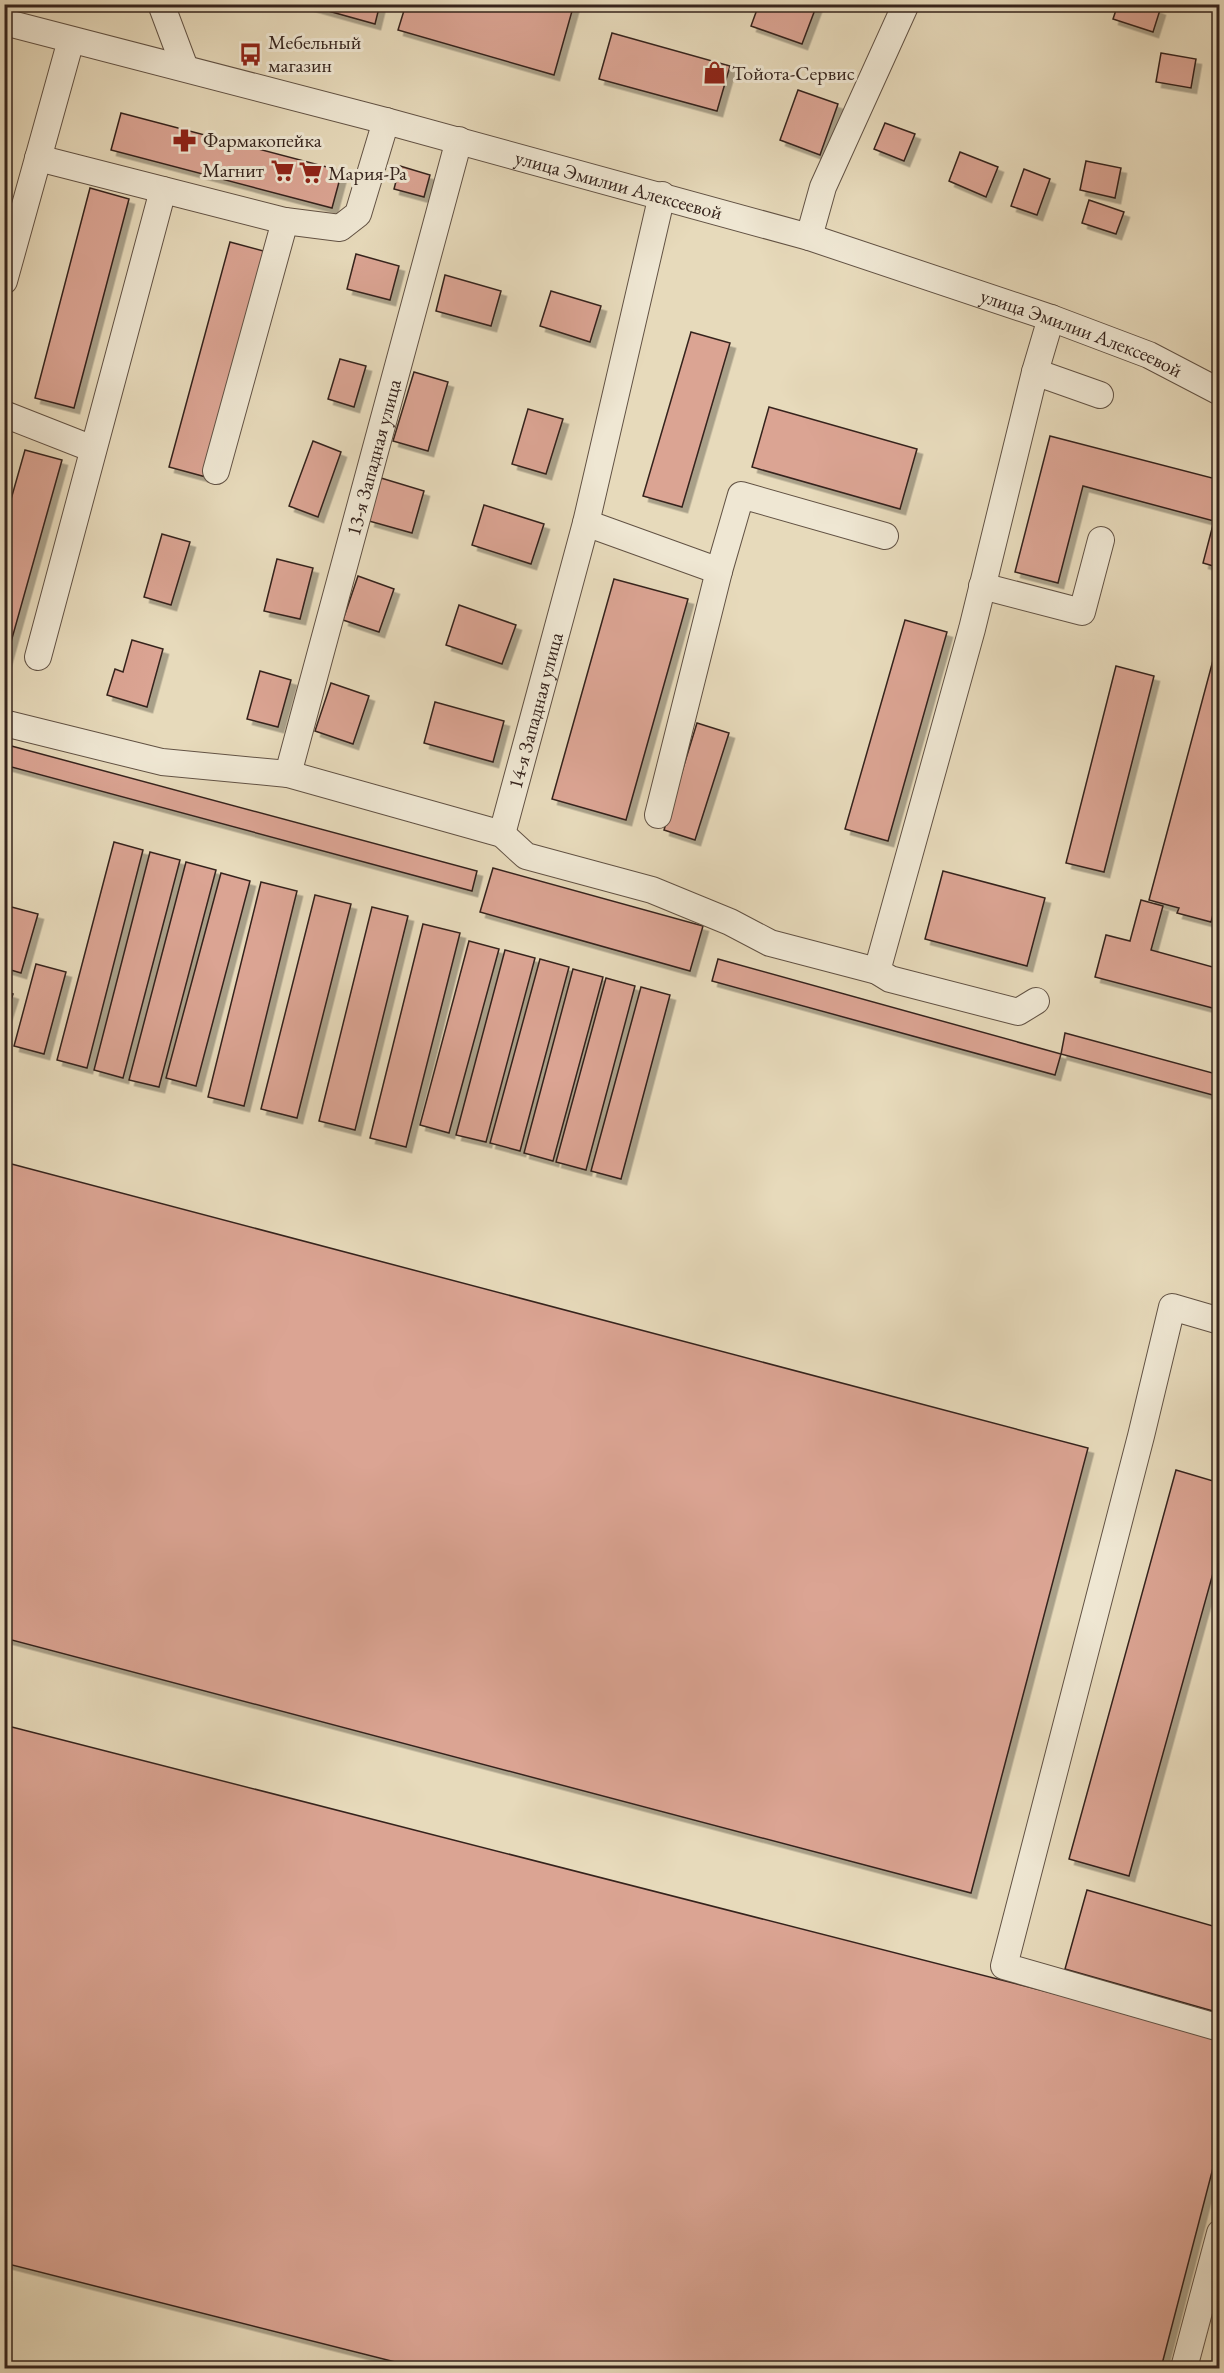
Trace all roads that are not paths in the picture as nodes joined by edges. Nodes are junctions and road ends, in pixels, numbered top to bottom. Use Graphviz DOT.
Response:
graph roads {
  1 [pos="161,4"];
  2 [pos="906,4"];
  3 [pos="4,22"];
  4 [pos="71,40"];
  5 [pos="184,69"];
  6 [pos="386,121"];
  7 [pos="459,140"];
  8 [pos="38,158"];
  9 [pos="163,190"];
  10 [pos="662,195"];
  11 [pos="285,220"];
  12 [pos="809,237"];
  13 [pos="4,281"];
  14 [pos="1051,318"];
  15 [pos="1035,372"];
  16 [pos="1220,392"];
  17 [pos="1100,395"];
  18 [pos="4,414"];
  19 [pos="93,449"];
  20 [pos="216,471"];
  21 [pos="586,523"];
  22 [pos="885,536"];
  23 [pos="1101,540"];
  24 [pos="719,572"];
  25 [pos="982,586"];
  26 [pos="38,657"];
  27 [pos="4,723"];
  28 [pos="288,774"];
  29 [pos="658,815"];
  30 [pos="502,834"];
  31 [pos="878,971"];
  32 [pos="1036,1001"];
  33 [pos="1220,1321"];
  34 [pos="1220,2028"];
  35 [pos="1220,2233"];
  36 [pos="1184,2368"];
  1 -- 5 [label="street"];
  2 -- 12 [label="street"];
  3 -- 4 [label="street, улица Эмилии Алексеевой"];
  4 -- 5 [label="street, улица Эмилии Алексеевой"];
  4 -- 8 [label="street"];
  5 -- 6 [label="street, улица Эмилии Алексеевой"];
  6 -- 7 [label="street, улица Эмилии Алексеевой"];
  6 -- 11 [label="street"];
  7 -- 10 [label="street, улица Эмилии Алексеевой"];
  7 -- 28 [label="street, 13-я Западная улица"];
  8 -- 9 [label="street"];
  8 -- 13 [label="street"];
  9 -- 11 [label="street"];
  9 -- 19 [label="street"];
  10 -- 12 [label="street, улица Эмилии Алексеевой"];
  10 -- 21 [label="street, 14-я Западная улица"];
  11 -- 20 [label="street"];
  12 -- 14 [label="street, улица Эмилии Алексеевой"];
  14 -- 15 [label="street"];
  14 -- 16 [label="street, улица Эмилии Алексеевой"];
  15 -- 17 [label="street"];
  15 -- 25 [label="street"];
  18 -- 19 [label="street"];
  19 -- 26 [label="street"];
  21 -- 24 [label="street"];
  21 -- 30 [label="street, 14-я Западная улица"];
  22 -- 24 [label="street"];
  23 -- 25 [label="street"];
  24 -- 29 [label="street"];
  25 -- 31 [label="street"];
  27 -- 28 [label="street"];
  28 -- 30 [label="street"];
  30 -- 31 [label="street"];
  31 -- 32 [label="street"];
  33 -- 34 [label="street"];
  35 -- 36 [label="street"];
}
